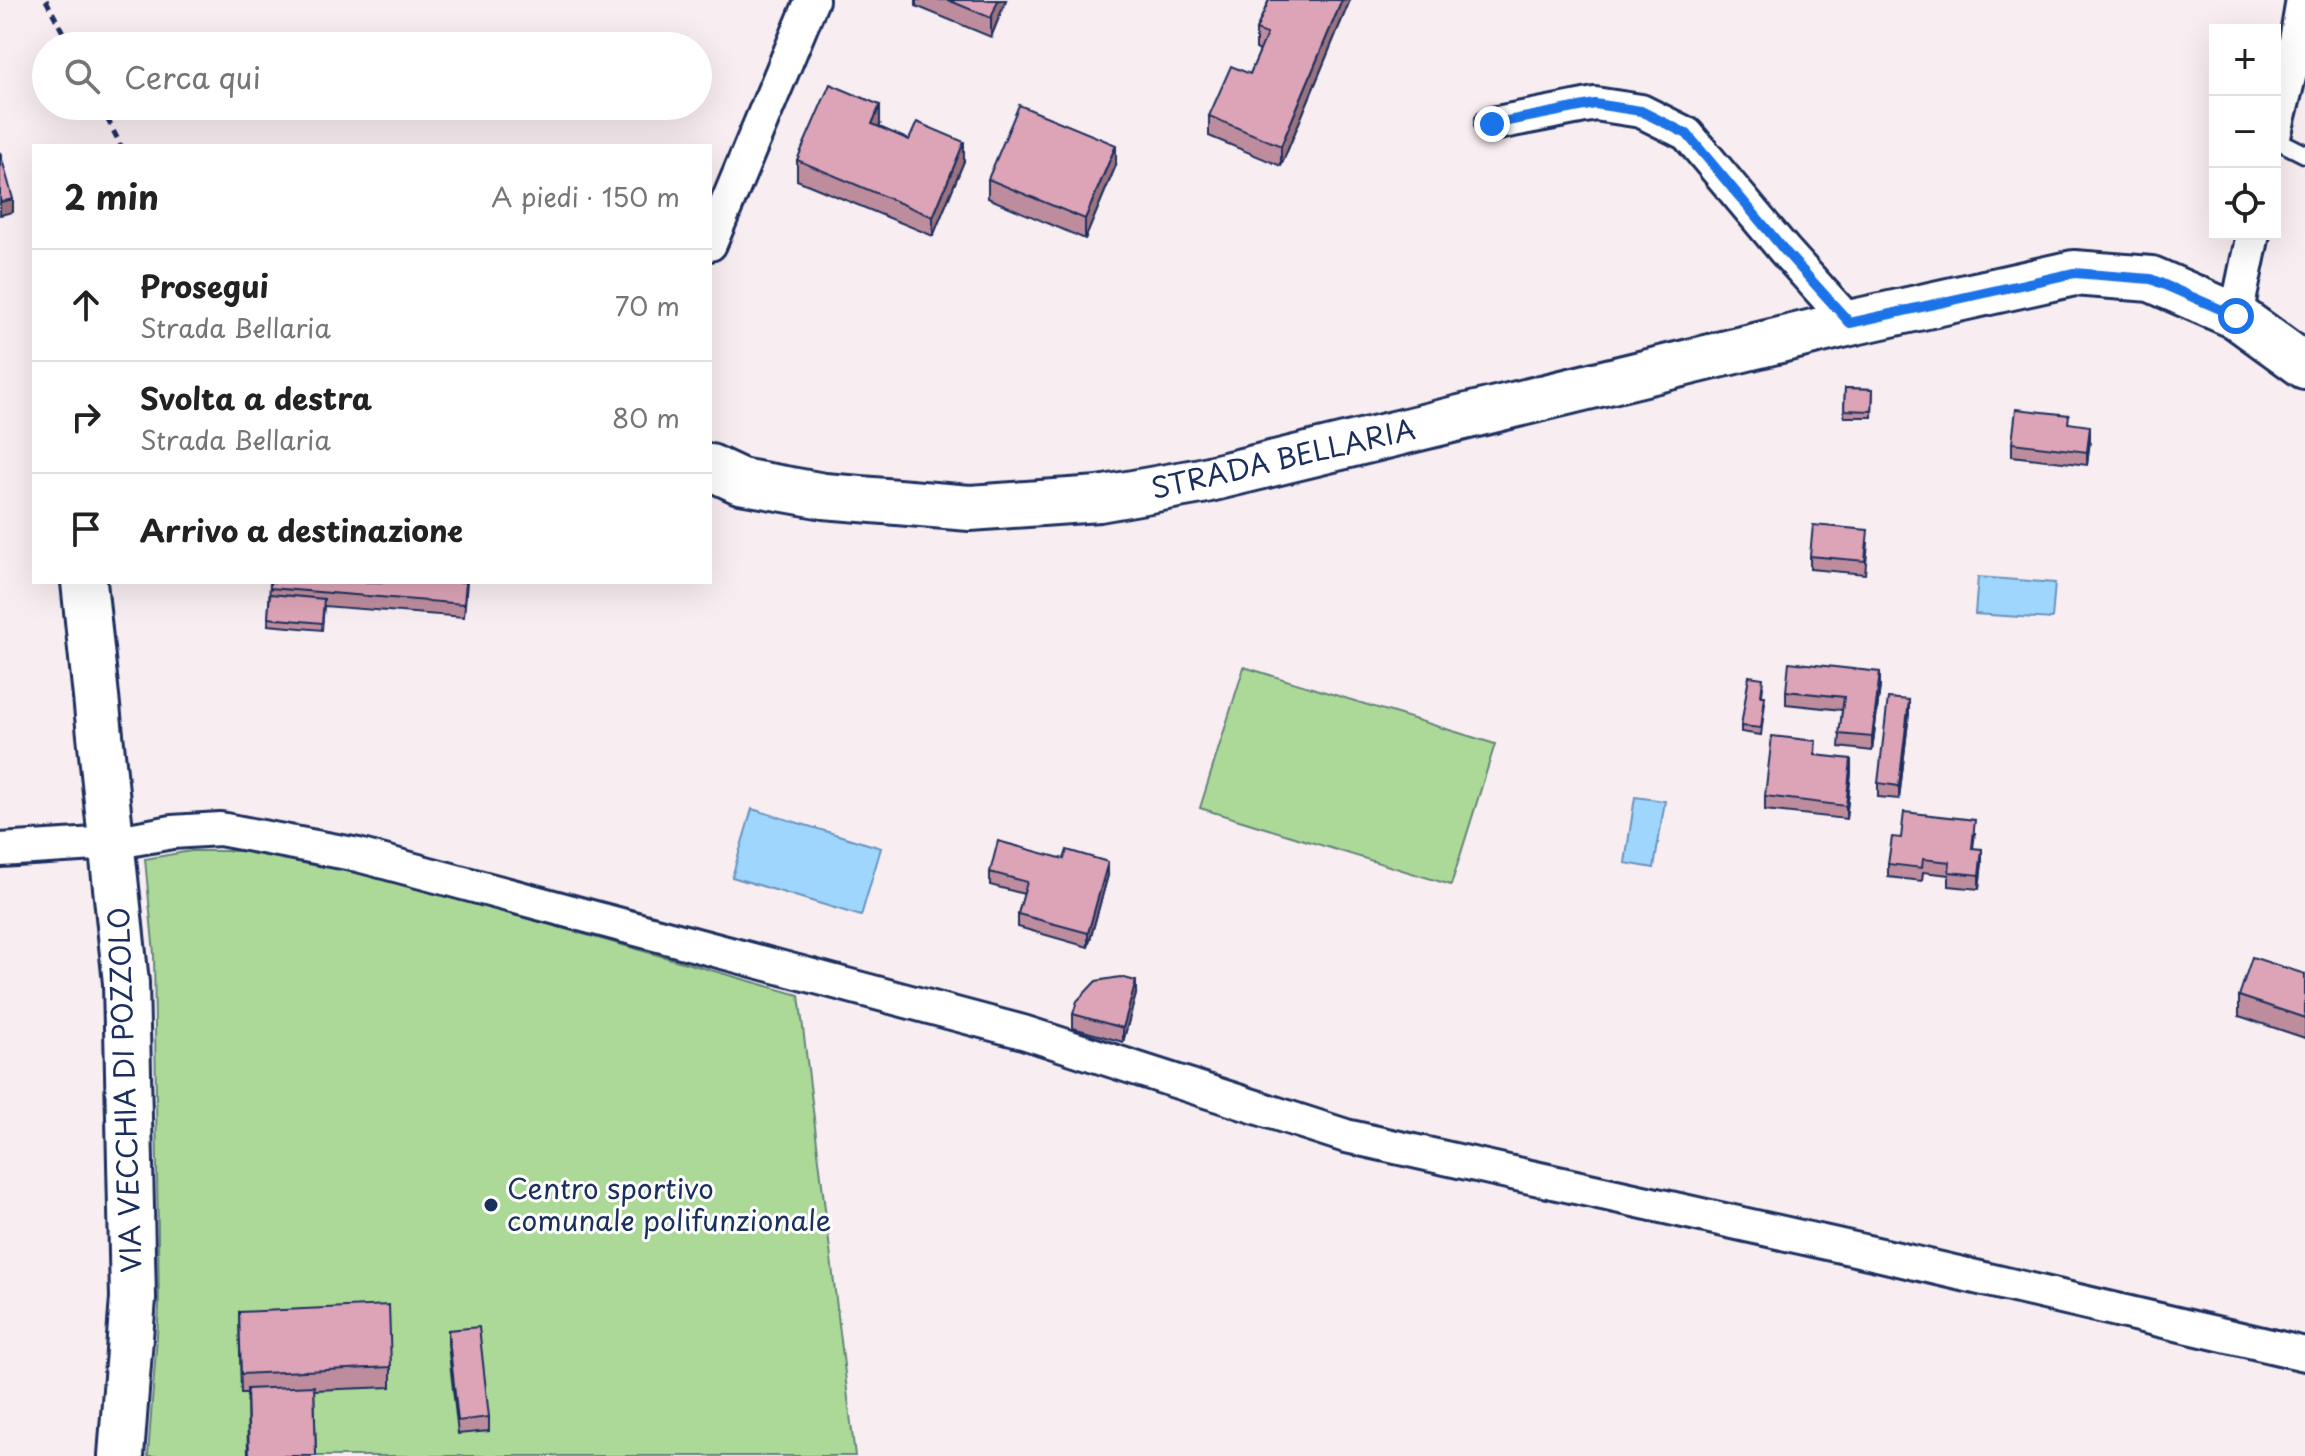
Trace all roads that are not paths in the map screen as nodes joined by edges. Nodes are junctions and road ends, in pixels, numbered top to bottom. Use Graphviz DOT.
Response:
graph roads {
  1 [pos="812,0"];
  2 [pos="2303,0"];
  3 [pos="2299,68"];
  4 [pos="2281,116"];
  5 [pos="1492,124"];
  6 [pos="2281,142"];
  7 [pos="2305,154"];
  8 [pos="712,239"];
  9 [pos="2252,240"];
  10 [pos="2236,316"];
  11 [pos="1850,323"];
  12 [pos="2305,366"];
  13 [pos="712,468"];
  14 [pos="84,584"];
  15 [pos="112,843"];
  16 [pos="0,850"];
  17 [pos="2305,1354"];
  18 [pos="121,1456"];
  1 -- 8 [label="street"];
  2 -- 3 [label="street"];
  3 -- 4 [label="street"];
  5 -- 11 [label="street"];
  6 -- 7 [label="lane"];
  9 -- 10 [label="street"];
  10 -- 11 [label="street, STRADA BELLARIA"];
  10 -- 12 [label="street, STRADA BELLARIA"];
  11 -- 13 [label="street, STRADA BELLARIA"];
  14 -- 15 [label="street, VIA VECCHIA DI POZZOLO"];
  15 -- 16 [label="street"];
  15 -- 17 [label="street"];
  15 -- 18 [label="street, VIA VECCHIA DI POZZOLO"];
}
